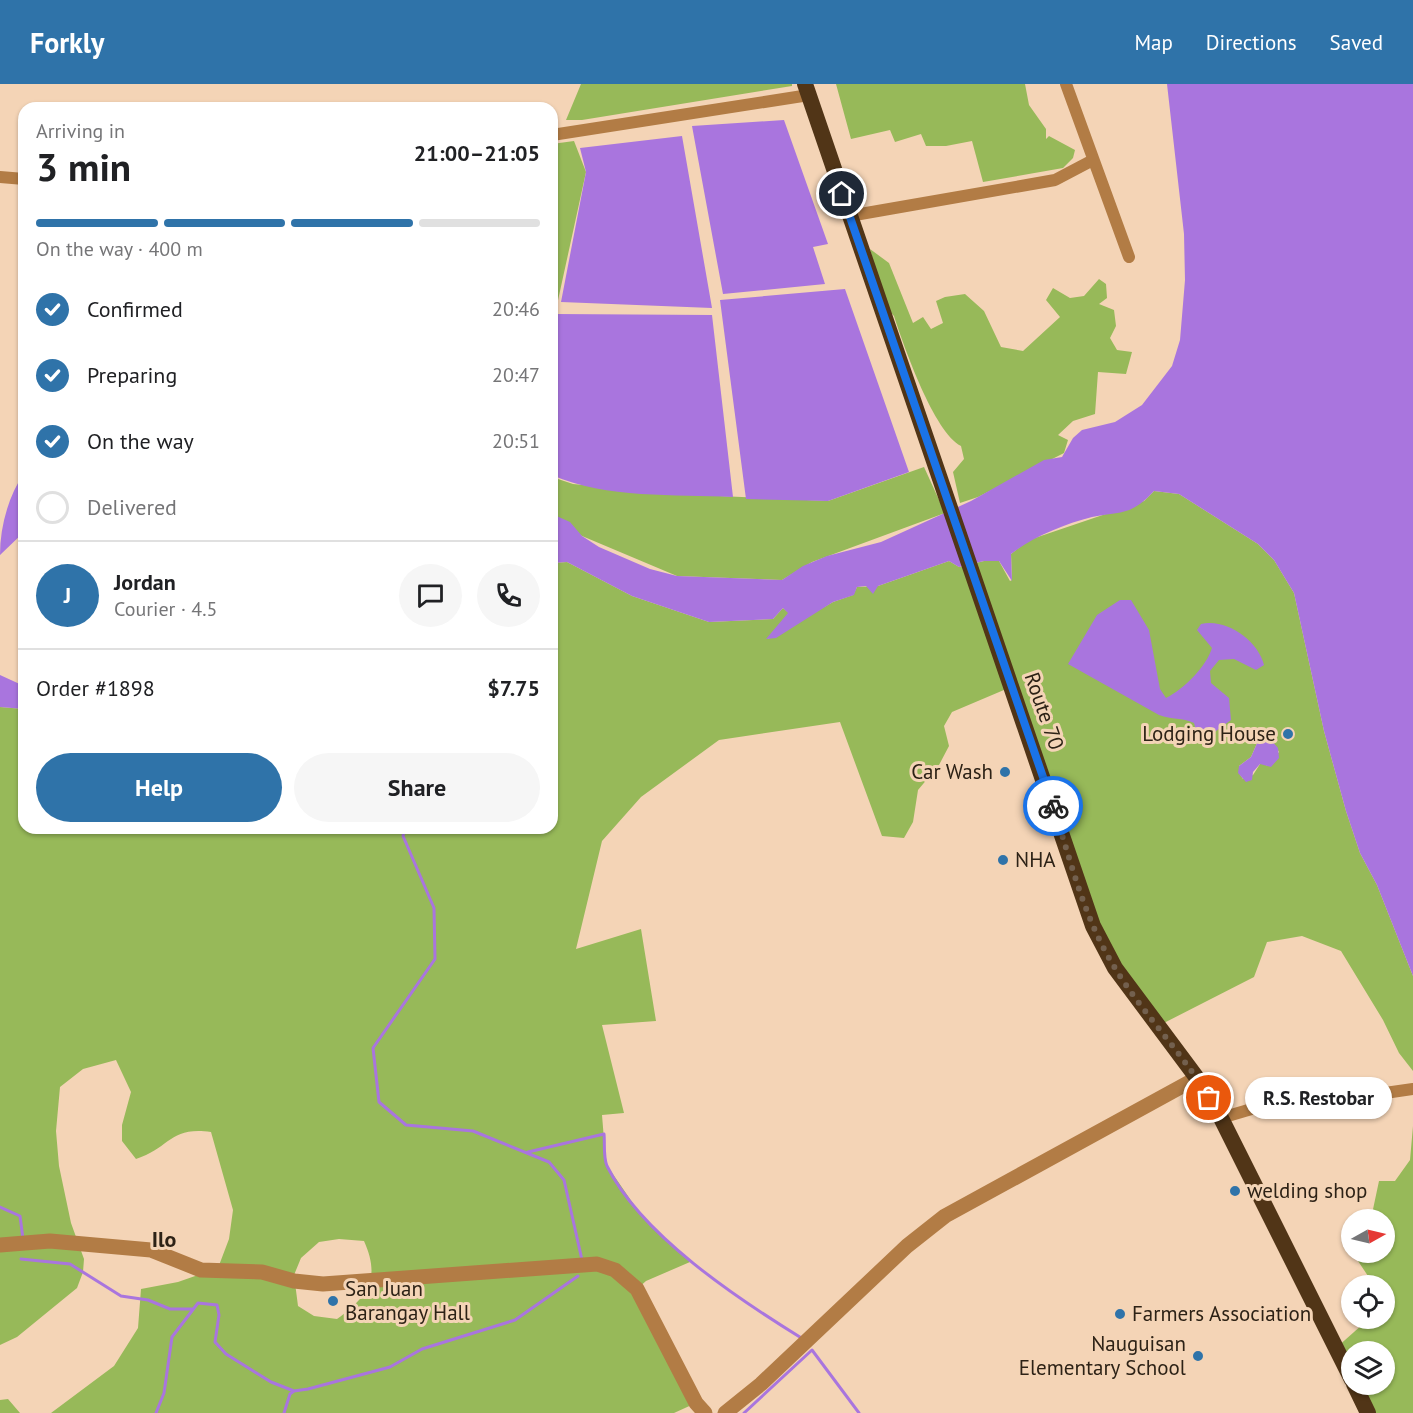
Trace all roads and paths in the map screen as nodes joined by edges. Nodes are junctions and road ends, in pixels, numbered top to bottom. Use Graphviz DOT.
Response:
graph roads {
  1 [pos="1066,84"];
  2 [pos="807,89"];
  3 [pos="558,134"];
  4 [pos="1093,160"];
  5 [pos="0,177"];
  6 [pos="18,178"];
  7 [pos="849,216"];
  8 [pos="1129,257"];
  9 [pos="1197,1078"];
  10 [pos="1413,1089"];
  11 [pos="1221,1118"];
  12 [pos="0,1245"];
  13 [pos="1341,1358"];
  14 [pos="1359,1395"];
  15 [pos="705,1413"];
  16 [pos="725,1413"];
  17 [pos="1368,1413"];
  1 -- 4 [label="street"];
  2 -- 3 [label="street"];
  2 -- 7 [label="highway, Route 70"];
  4 -- 7 [label="street"];
  4 -- 8 [label="street"];
  5 -- 6 [label="street"];
  7 -- 9 [label="highway, Route 70"];
  9 -- 11 [label="highway, Route 70"];
  9 -- 16 [label="street"];
  10 -- 11 [label="street"];
  11 -- 13 [label="highway, Route 70"];
  12 -- 15 [label="street"];
  14 -- 17 [label="highway"];
}
